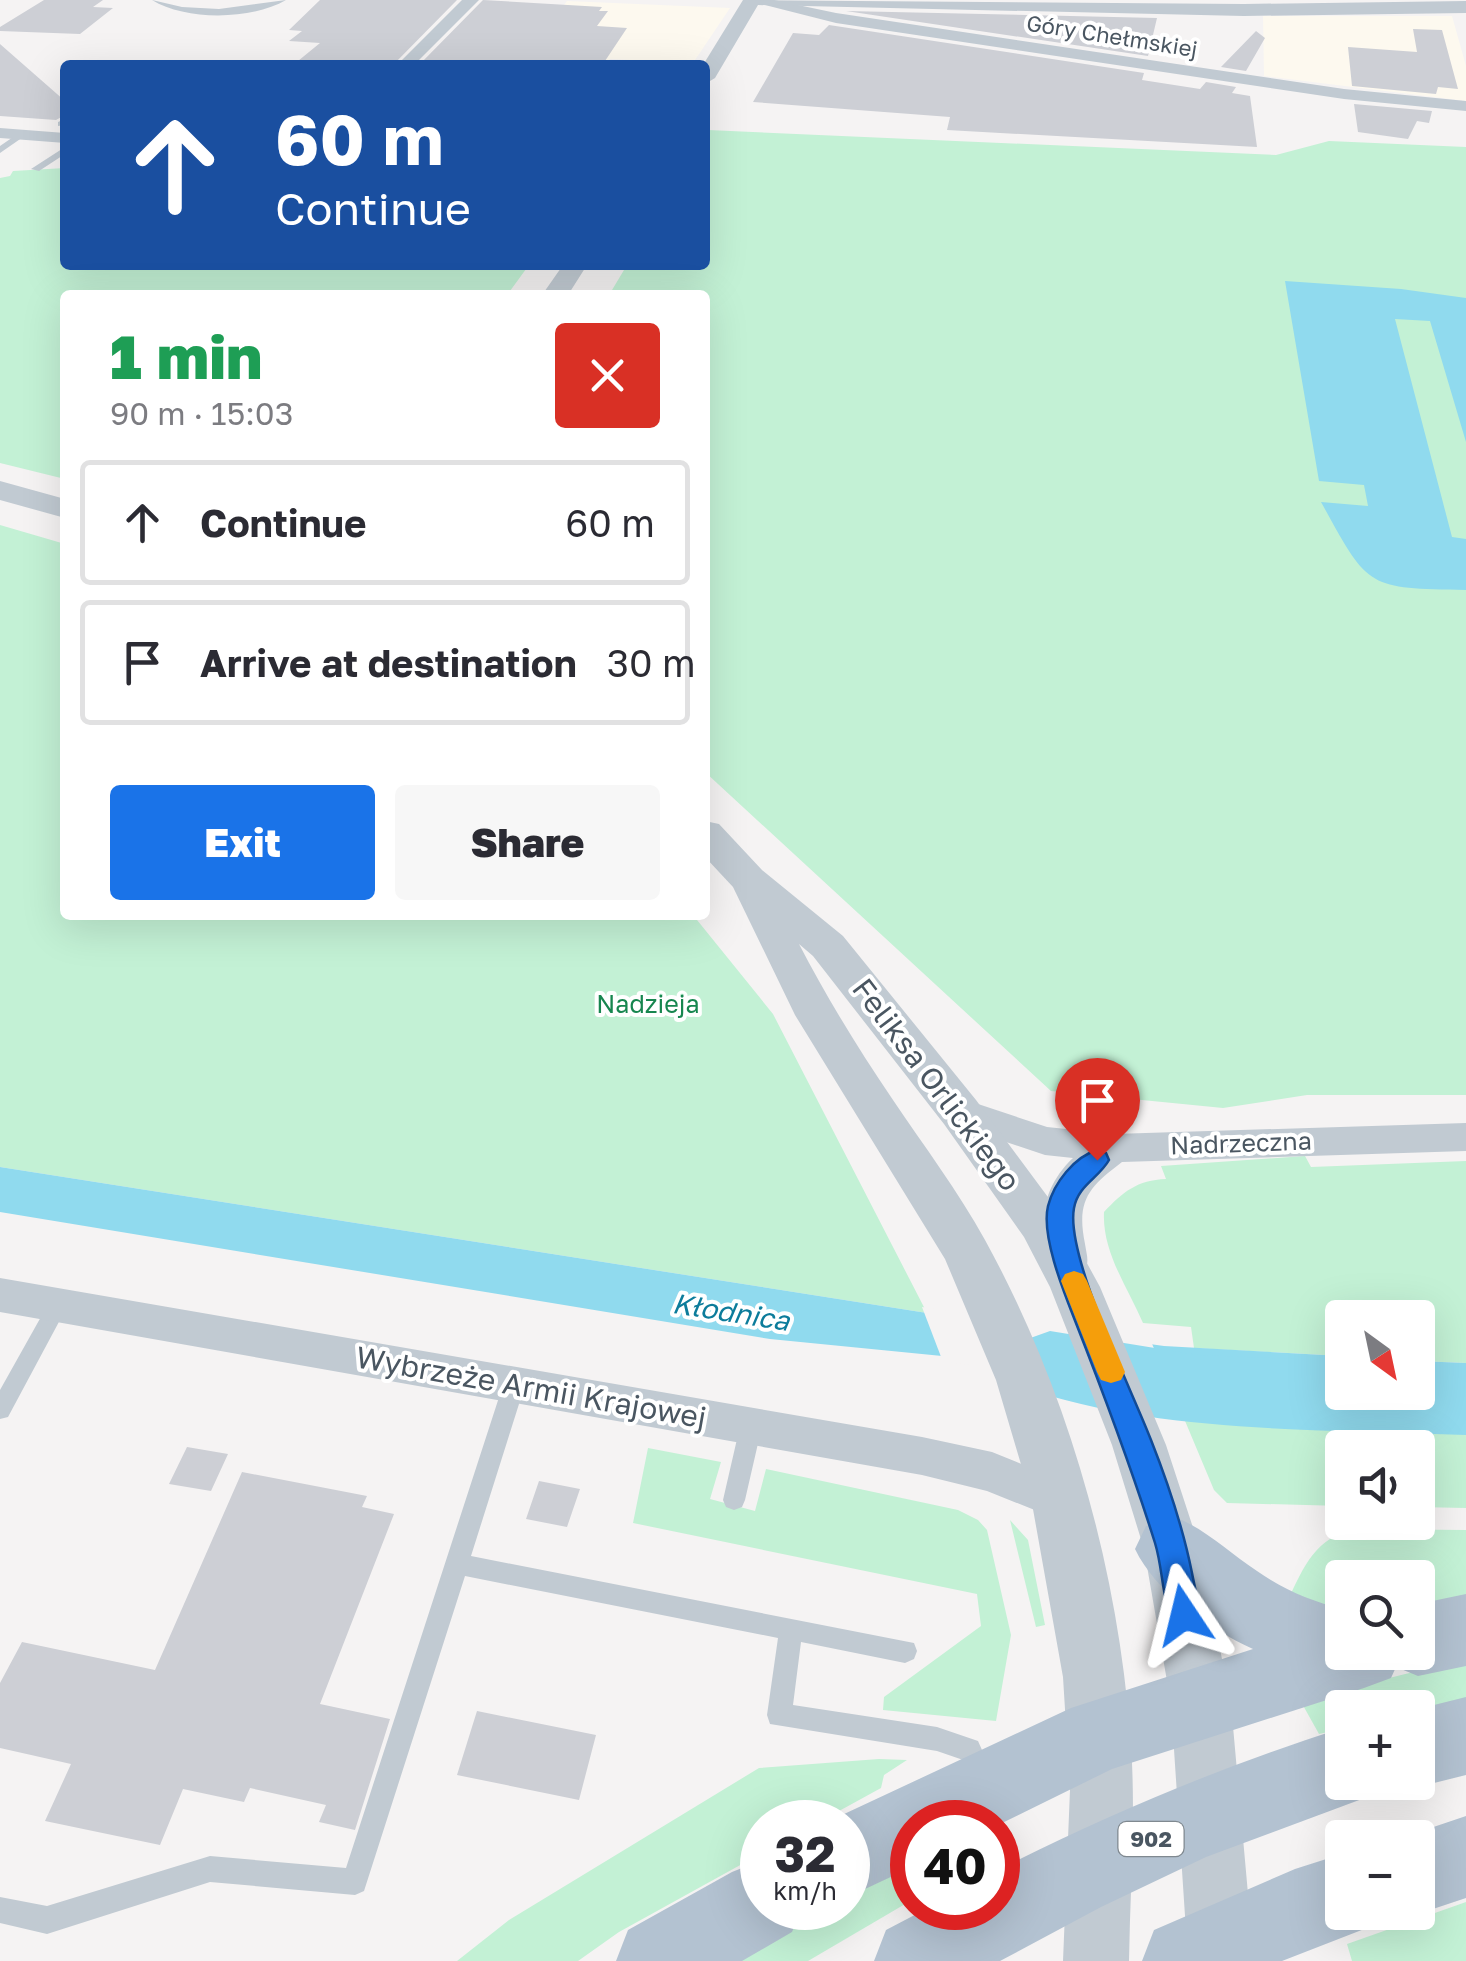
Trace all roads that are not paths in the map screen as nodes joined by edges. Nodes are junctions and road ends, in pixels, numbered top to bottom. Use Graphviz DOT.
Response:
graph roads {
  1 [pos="156,0"];
  2 [pos="282,0"];
  3 [pos="472,0"];
  4 [pos="755,0"];
  5 [pos="1094,3"];
  6 [pos="1466,7"];
  7 [pos="410,60"];
  8 [pos="710,70"];
  9 [pos="1466,106"];
  10 [pos="60,129"];
  11 [pos="0,133"];
  12 [pos="22,135"];
  13 [pos="0,150"];
  14 [pos="60,153"];
  15 [pos="36,169"];
  16 [pos="0,490"];
  17 [pos="60,508"];
  18 [pos="710,838"];
  19 [pos="748,879"];
  20 [pos="960,1112"];
  21 [pos="1466,1137"];
  22 [pos="1114,1148"];
  23 [pos="1076,1287"];
  24 [pos="0,1295"];
  25 [pos="58,1305"];
  26 [pos="514,1385"];
  27 [pos="0,1410"];
  28 [pos="751,1426"];
  29 [pos="1057,1499"];
  30 [pos="734,1500"];
  31 [pos="1172,1549"];
  32 [pos="457,1564"];
  33 [pos="791,1630"];
  34 [pos="1466,1630"];
  35 [pos="1435,1636"];
  36 [pos="1325,1641"];
  37 [pos="906,1651"];
  38 [pos="1325,1664"];
  39 [pos="1201,1704"];
  40 [pos="1099,1735"];
  41 [pos="1466,1736"];
  42 [pos="1435,1744"];
  43 [pos="969,1750"];
  44 [pos="1319,1775"];
  45 [pos="962,1800"];
  46 [pos="1466,1857"];
  47 [pos="1435,1867"];
  48 [pos="1319,1903"];
  49 [pos="0,1910"];
  50 [pos="740,1915"];
  51 [pos="660,1961"];
  52 [pos="917,1961"];
  53 [pos="1096,1961"];
  54 [pos="1185,1961"];
  55 [pos="1221,1961"];
  1 -- 2 [label="lane"];
  3 -- 7 [label="street"];
  4 -- 5 [label="street"];
  4 -- 8 [label="street"];
  4 -- 9 [label="street, Góry Chełmskiej"];
  5 -- 6 [label="street"];
  10 -- 12 [label="street"];
  11 -- 12 [label="street"];
  12 -- 13 [label="lane"];
  14 -- 15 [label="lane"];
  16 -- 17 [label="street"];
  18 -- 19 [label="street, Feliksa Orlickiego"];
  19 -- 20 [label="street, Feliksa Orlickiego"];
  19 -- 29 [label="street, Feliksa Orlickiego"];
  20 -- 22 [label="street, Nadrzeczna"];
  20 -- 23 [label="street, Feliksa Orlickiego"];
  21 -- 22 [label="street, Nadrzeczna"];
  22 -- 23 [label="street"];
  23 -- 31 [label="street, Feliksa Orlickiego"];
  24 -- 25 [label="street, Wybrzeże Armii Krajowej"];
  25 -- 26 [label="street, Wybrzeże Armii Krajowej"];
  25 -- 27 [label="lane"];
  26 -- 28 [label="street, Wybrzeże Armii Krajowej"];
  26 -- 32 [label="lane"];
  28 -- 29 [label="street, Wybrzeże Armii Krajowej"];
  28 -- 30 [label="lane"];
  29 -- 40 [label="street, Feliksa Orlickiego"];
  31 -- 36 [label="main road"];
  31 -- 39 [label="street, Feliksa Orlickiego"];
  32 -- 33 [label="lane"];
  32 -- 49 [label="lane"];
  33 -- 37 [label="lane"];
  33 -- 43 [label="lane"];
  34 -- 35 [label="main road"];
  38 -- 39 [label="main road"];
  39 -- 40 [label="main road"];
  39 -- 55 [label="street, Feliksa Orlickiego"];
  40 -- 45 [label="main road"];
  40 -- 53 [label="street, Feliksa Orlickiego"];
  41 -- 42 [label="main road"];
  44 -- 52 [label="main road, 902"];
  46 -- 47 [label="main road"];
  48 -- 54 [label="main road"];
  50 -- 51 [label="main road"];
}
